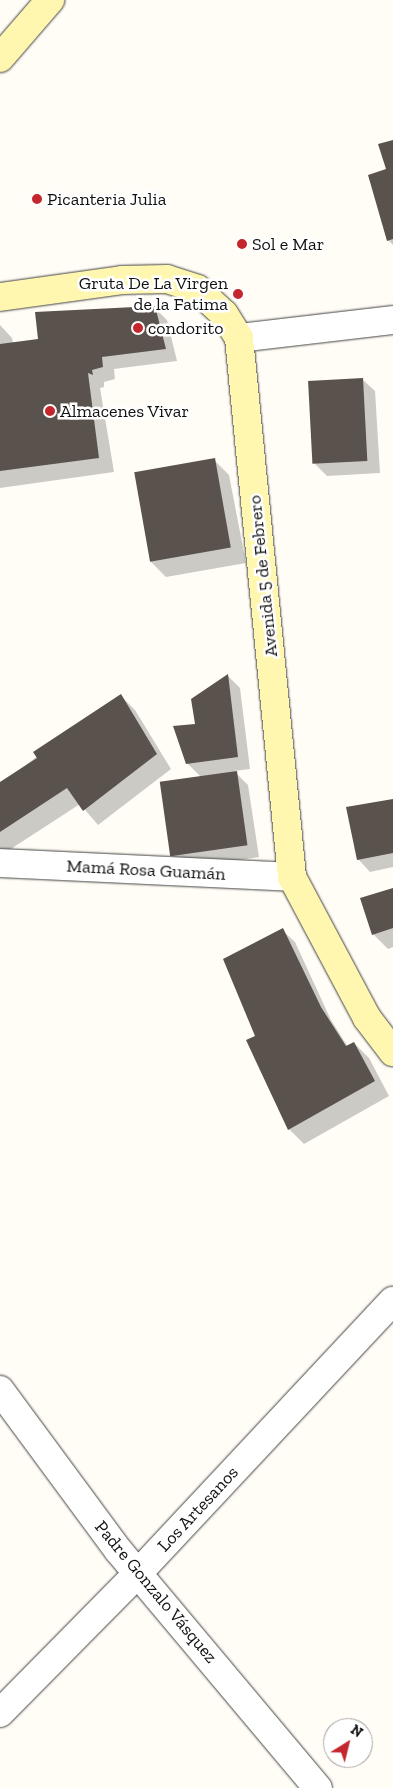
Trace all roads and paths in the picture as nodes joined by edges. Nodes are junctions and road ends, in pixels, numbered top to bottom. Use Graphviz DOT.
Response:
graph roads {
  1 [pos="50,0"];
  2 [pos="0,58"];
  3 [pos="0,296"];
  4 [pos="393,320"];
  5 [pos="239,338"];
  6 [pos="0,863"];
  7 [pos="292,877"];
  8 [pos="393,1052"];
  9 [pos="393,1301"];
  10 [pos="0,1390"];
  11 [pos="140,1571"];
  12 [pos="0,1713"];
  13 [pos="318,1788"];
  1 -- 2 [label="street"];
  3 -- 5 [label="street, Avenida 5 de Febrero"];
  4 -- 5 [label="street"];
  5 -- 7 [label="street, Avenida 5 de Febrero"];
  6 -- 7 [label="street, Mamá Rosa Guamán"];
  7 -- 8 [label="street, Avenida 5 de Febrero"];
  9 -- 11 [label="street, Los Artesanos"];
  10 -- 11 [label="street, Padre Gonzalo Vásquez"];
  11 -- 12 [label="street, Los Artesanos"];
  11 -- 13 [label="street, Padre Gonzalo Vásquez"];
}
